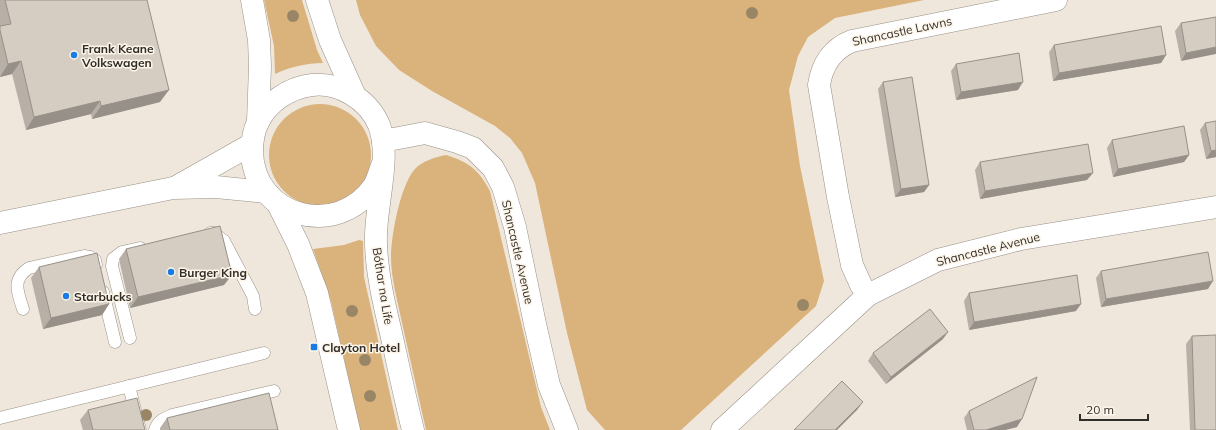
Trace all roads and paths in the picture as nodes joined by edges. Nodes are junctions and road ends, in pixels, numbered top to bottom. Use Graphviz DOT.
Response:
graph roads {
  1 [pos="252,0"];
  2 [pos="317,0"];
  3 [pos="1056,0"];
  4 [pos="355,96"];
  5 [pos="258,122"];
  6 [pos="383,141"];
  7 [pos="252,144"];
  8 [pos="383,163"];
  9 [pos="173,188"];
  10 [pos="272,198"];
  11 [pos="1216,207"];
  12 [pos="0,223"];
  13 [pos="200,234"];
  14 [pos="153,245"];
  15 [pos="868,295"];
  16 [pos="23,309"];
  17 [pos="255,309"];
  18 [pos="130,338"];
  19 [pos="115,342"];
  20 [pos="264,353"];
  21 [pos="130,386"];
  22 [pos="274,391"];
  23 [pos="0,418"];
  24 [pos="140,430"];
  25 [pos="155,430"];
  26 [pos="349,430"];
  27 [pos="413,430"];
  28 [pos="567,430"];
  29 [pos="722,430"];
  1 -- 5 [label="street, Bóthar na Life"];
  2 -- 4 [label="street, Bóthar na Life"];
  3 -- 15 [label="street, Shancastle Lawns"];
  4 -- 5 [label="street, Bóthar na Life"];
  4 -- 6 [label="street, Bóthar na Life"];
  5 -- 7 [label="street, Bóthar na Life"];
  6 -- 8 [label="street, Bóthar na Life"];
  6 -- 28 [label="street, Shancastle Avenue"];
  7 -- 9 [label="street"];
  7 -- 10 [label="street, Bóthar na Life"];
  8 -- 10 [label="street, Bóthar na Life"];
  8 -- 27 [label="street, Bóthar na Life"];
  9 -- 10 [label="street"];
  9 -- 12 [label="street"];
  10 -- 26 [label="street, Bóthar na Life"];
  11 -- 15 [label="street, Shancastle Avenue"];
  13 -- 17 [label="lane"];
  14 -- 18 [label="lane"];
  15 -- 29 [label="street, Shancastle Avenue"];
  16 -- 19 [label="lane"];
  20 -- 21 [label="lane"];
  21 -- 23 [label="lane"];
  21 -- 24 [label="lane"];
  22 -- 25 [label="lane"];
}
